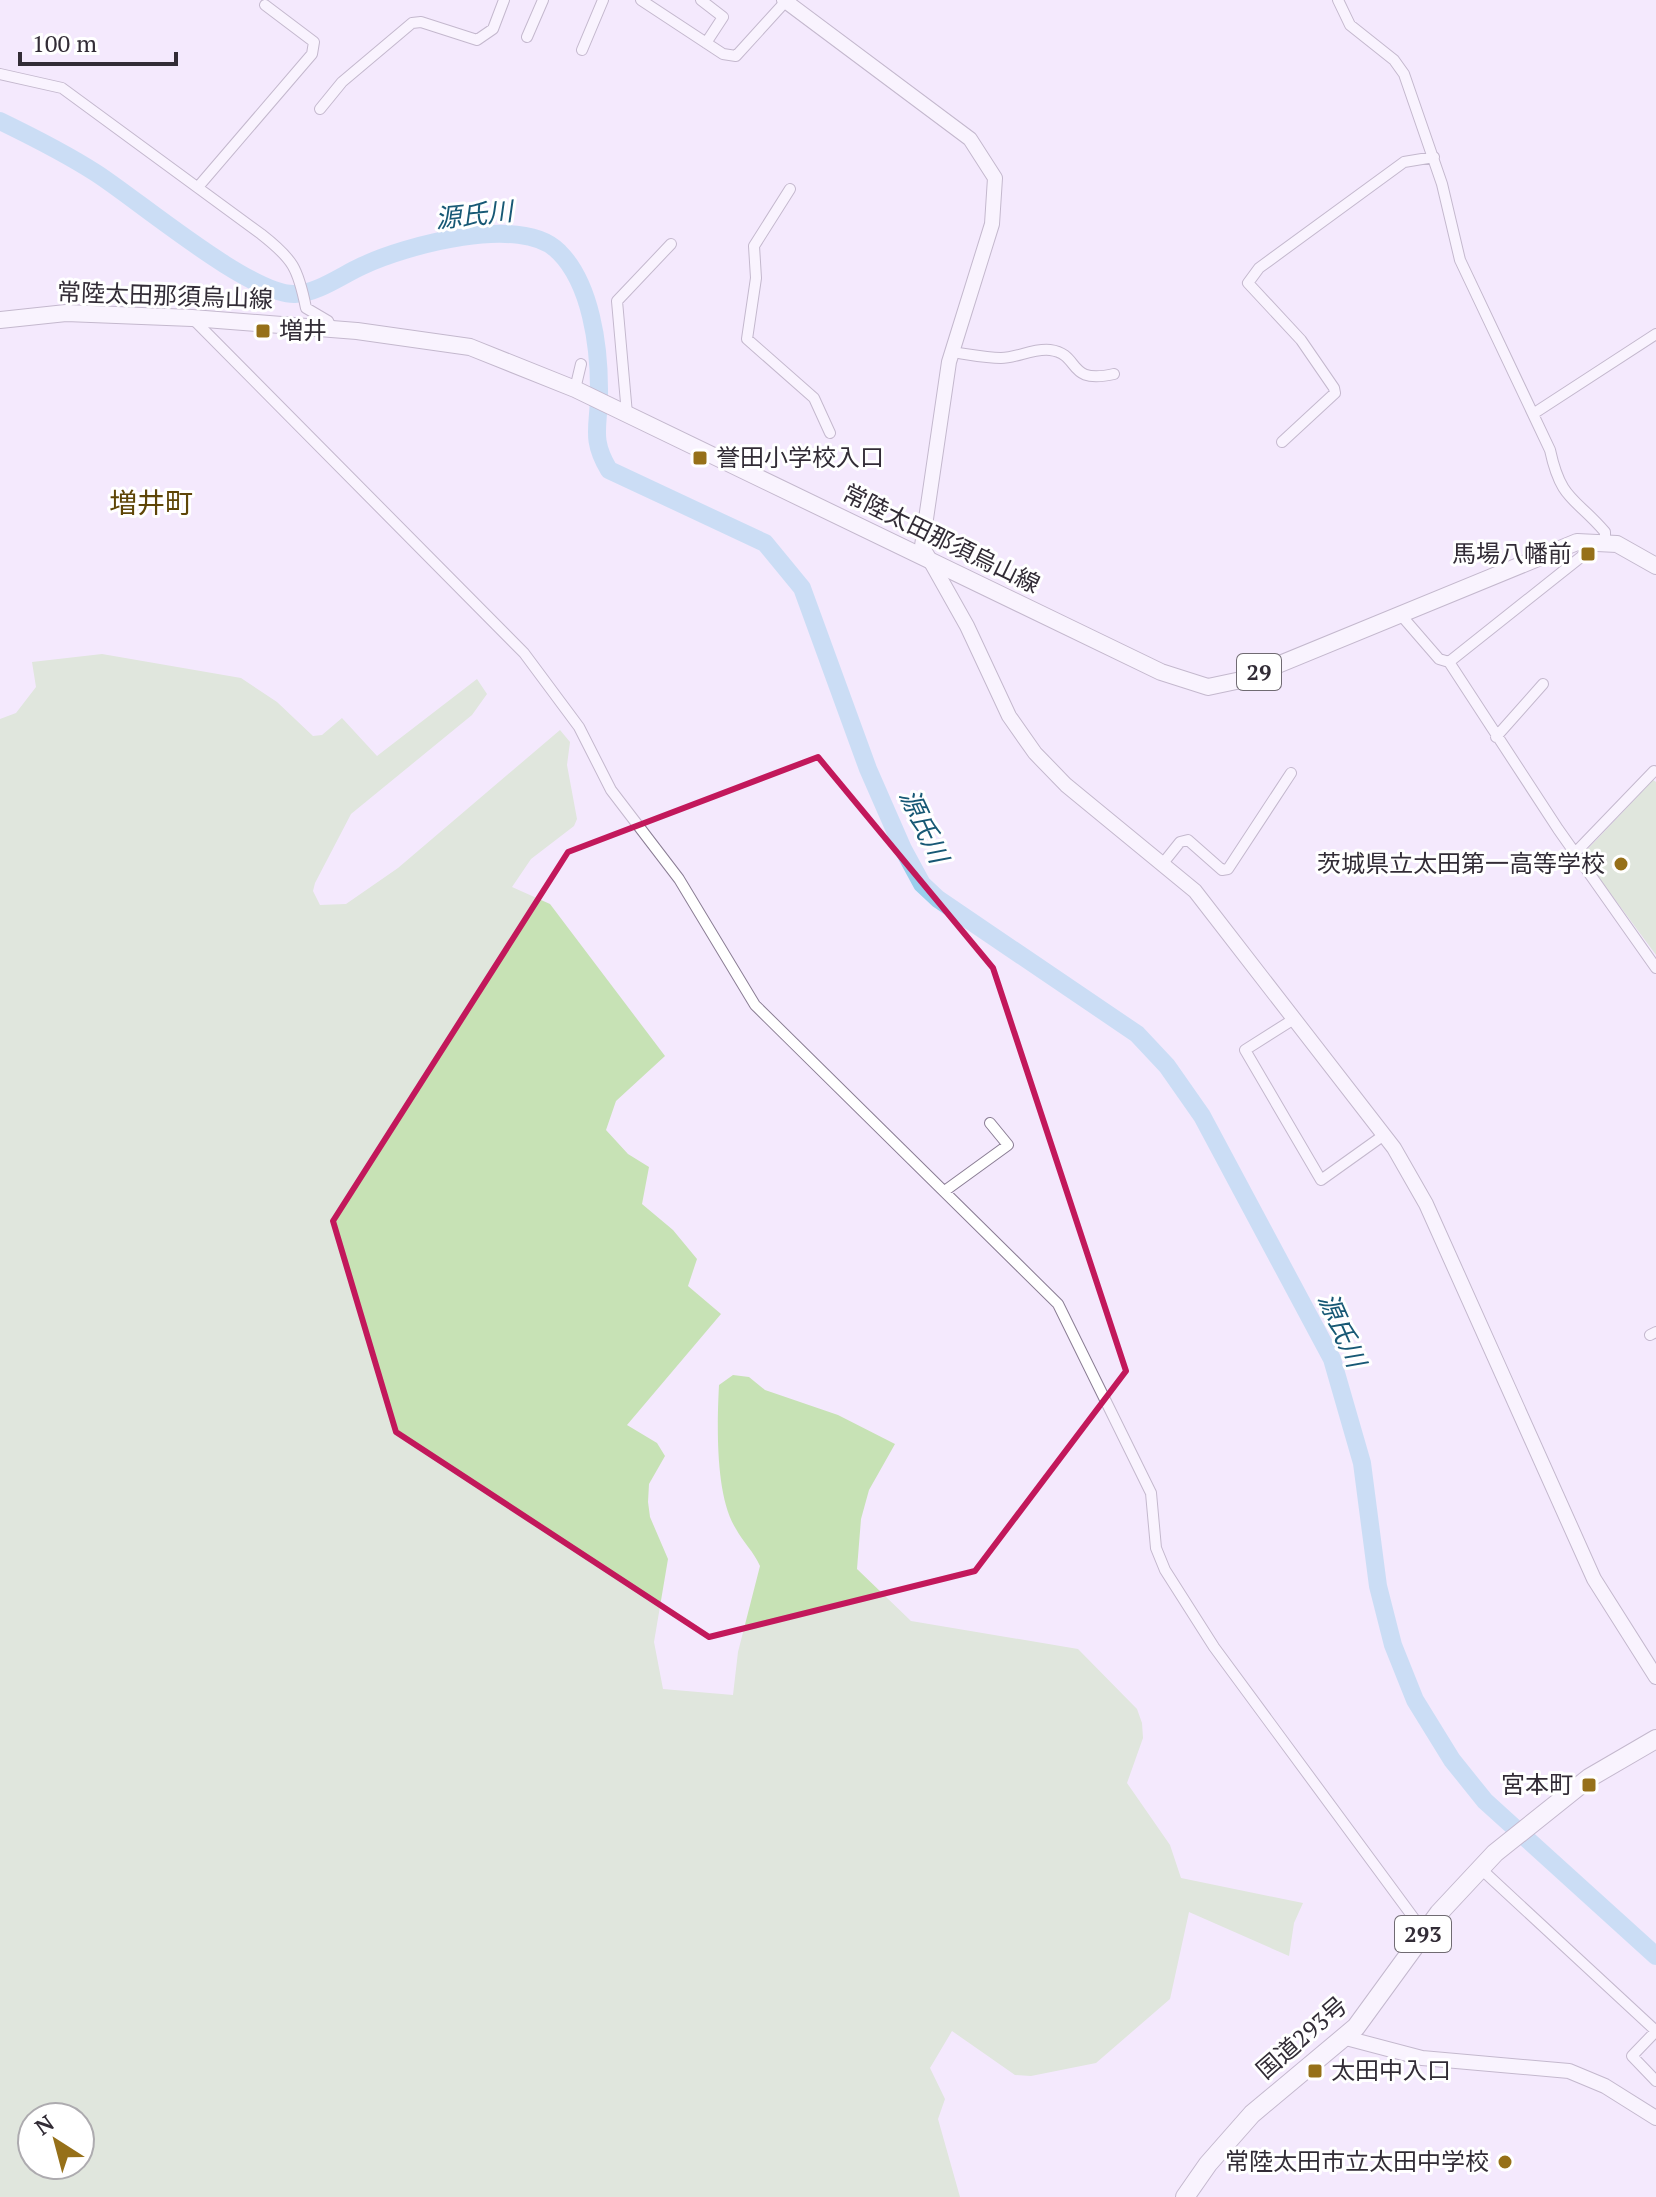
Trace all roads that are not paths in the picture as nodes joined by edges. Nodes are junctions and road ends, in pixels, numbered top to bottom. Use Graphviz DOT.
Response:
graph roads {
  1 [pos="504,0"];
  2 [pos="543,0"];
  3 [pos="603,0"];
  4 [pos="641,0"];
  5 [pos="701,0"];
  6 [pos="1338,0"];
  7 [pos="785,1"];
  8 [pos="265,5"];
  9 [pos="527,37"];
  10 [pos="706,43"];
  11 [pos="582,50"];
  12 [pos="0,74"];
  13 [pos="320,109"];
  14 [pos="1434,157"];
  15 [pos="198,187"];
  16 [pos="790,189"];
  17 [pos="671,244"];
  18 [pos="192,318"];
  19 [pos="0,320"];
  20 [pos="332,329"];
  21 [pos="1656,334"];
  22 [pos="951,352"];
  23 [pos="581,364"];
  24 [pos="1114,374"];
  25 [pos="580,392"];
  26 [pos="623,413"];
  27 [pos="1533,414"];
  28 [pos="830,433"];
  29 [pos="1282,442"];
  30 [pos="1601,540"];
  31 [pos="927,558"];
  32 [pos="1656,566"];
  33 [pos="1400,614"];
  34 [pos="1449,662"];
  35 [pos="1543,684"];
  36 [pos="1496,737"];
  37 [pos="1654,771"];
  38 [pos="1291,773"];
  39 [pos="1575,853"];
  40 [pos="1164,862"];
  41 [pos="1656,968"];
  42 [pos="1294,1019"];
  43 [pos="990,1123"];
  44 [pos="1384,1135"];
  45 [pos="946,1190"];
  46 [pos="1656,1677"];
  47 [pos="1654,1744"];
  48 [pos="1480,1868"];
  49 [pos="1424,1932"];
  50 [pos="1346,2038"];
  51 [pos="1656,2081"];
  52 [pos="1656,2118"];
  53 [pos="1185,2197"];
  1 -- 13 [label="street"];
  2 -- 9 [label="street"];
  3 -- 11 [label="street"];
  4 -- 10 [label="street"];
  5 -- 10 [label="street"];
  6 -- 14 [label="street"];
  7 -- 10 [label="street"];
  7 -- 22 [label="street"];
  8 -- 15 [label="street"];
  12 -- 15 [label="street"];
  14 -- 27 [label="street"];
  14 -- 29 [label="street"];
  15 -- 20 [label="street"];
  16 -- 28 [label="street"];
  17 -- 26 [label="street"];
  18 -- 19 [label="main road, 常陸太田那須烏山線 / 29"];
  18 -- 20 [label="main road, 常陸太田那須烏山線 / 29"];
  18 -- 45 [label="street"];
  20 -- 25 [label="main road, 常陸太田那須烏山線 / 29"];
  21 -- 27 [label="street"];
  22 -- 24 [label="street"];
  22 -- 31 [label="street"];
  23 -- 25 [label="street"];
  25 -- 26 [label="main road, 常陸太田那須烏山線 / 29"];
  26 -- 31 [label="main road, 常陸太田那須烏山線 / 29"];
  27 -- 30 [label="street"];
  30 -- 32 [label="main road"];
  30 -- 33 [label="main road, 常陸太田那須烏山線 / 29"];
  30 -- 34 [label="street"];
  31 -- 33 [label="main road, 常陸太田那須烏山線 / 29"];
  31 -- 40 [label="street"];
  33 -- 34 [label="street"];
  34 -- 36 [label="street"];
  35 -- 36 [label="street"];
  36 -- 39 [label="street"];
  37 -- 39 [label="street"];
  38 -- 40 [label="street"];
  39 -- 41 [label="street"];
  40 -- 42 [label="street"];
  42 -- 44 [label="street"];
  42 -- 44 [label="street"];
  43 -- 45 [label="street"];
  44 -- 46 [label="street"];
  45 -- 49 [label="street"];
  47 -- 48 [label="highway, 国道293号 / 293"];
  48 -- 49 [label="highway, 国道293号 / 293"];
  48 -- 51 [label="street"];
  49 -- 50 [label="highway, 国道293号 / 293"];
  50 -- 52 [label="street"];
  50 -- 53 [label="highway, 国道293号 / 293"];
}
